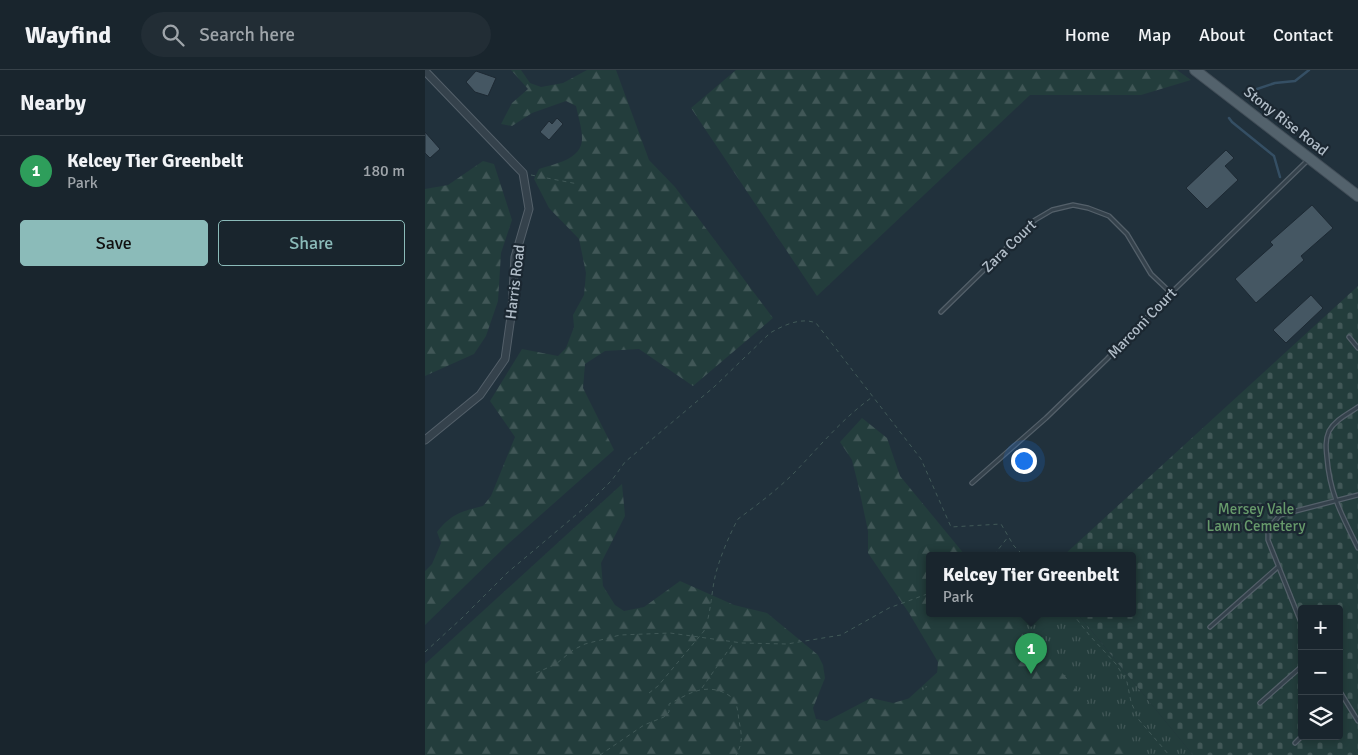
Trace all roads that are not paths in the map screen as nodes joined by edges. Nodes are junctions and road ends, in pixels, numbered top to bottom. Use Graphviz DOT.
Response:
graph roads {
  1 [pos="1195,70"];
  2 [pos="425,71"];
  3 [pos="1310,158"];
  4 [pos="1358,196"];
  5 [pos="1171,293"];
  6 [pos="941,312"];
  7 [pos="1349,337"];
  8 [pos="1358,348"];
  9 [pos="1358,407"];
  10 [pos="425,440"];
  11 [pos="972,483"];
  12 [pos="1358,494"];
  13 [pos="1335,501"];
  14 [pos="1358,548"];
  15 [pos="1278,567"];
  16 [pos="1298,615"];
  17 [pos="1210,627"];
  18 [pos="1298,670"];
  19 [pos="1342,695"];
  20 [pos="1344,698"];
  21 [pos="1261,703"];
  22 [pos="1358,721"];
  23 [pos="1298,740"];
  24 [pos="1295,743"];
  1 -- 3 [label="main road, Stony Rise Road"];
  2 -- 10 [label="street, Harris Road"];
  3 -- 4 [label="main road, Stony Rise Road"];
  3 -- 5 [label="lane, Marconi Court"];
  5 -- 6 [label="lane, Zara Court"];
  5 -- 11 [label="lane, Marconi Court"];
  7 -- 8 [label="lane"];
  9 -- 13 [label="lane"];
  12 -- 13 [label="lane"];
  13 -- 14 [label="lane"];
  13 -- 15 [label="lane"];
  15 -- 16 [label="lane"];
  15 -- 17 [label="lane"];
  18 -- 21 [label="lane"];
  19 -- 20 [label="lane"];
  20 -- 22 [label="lane"];
  23 -- 24 [label="lane"];
}
